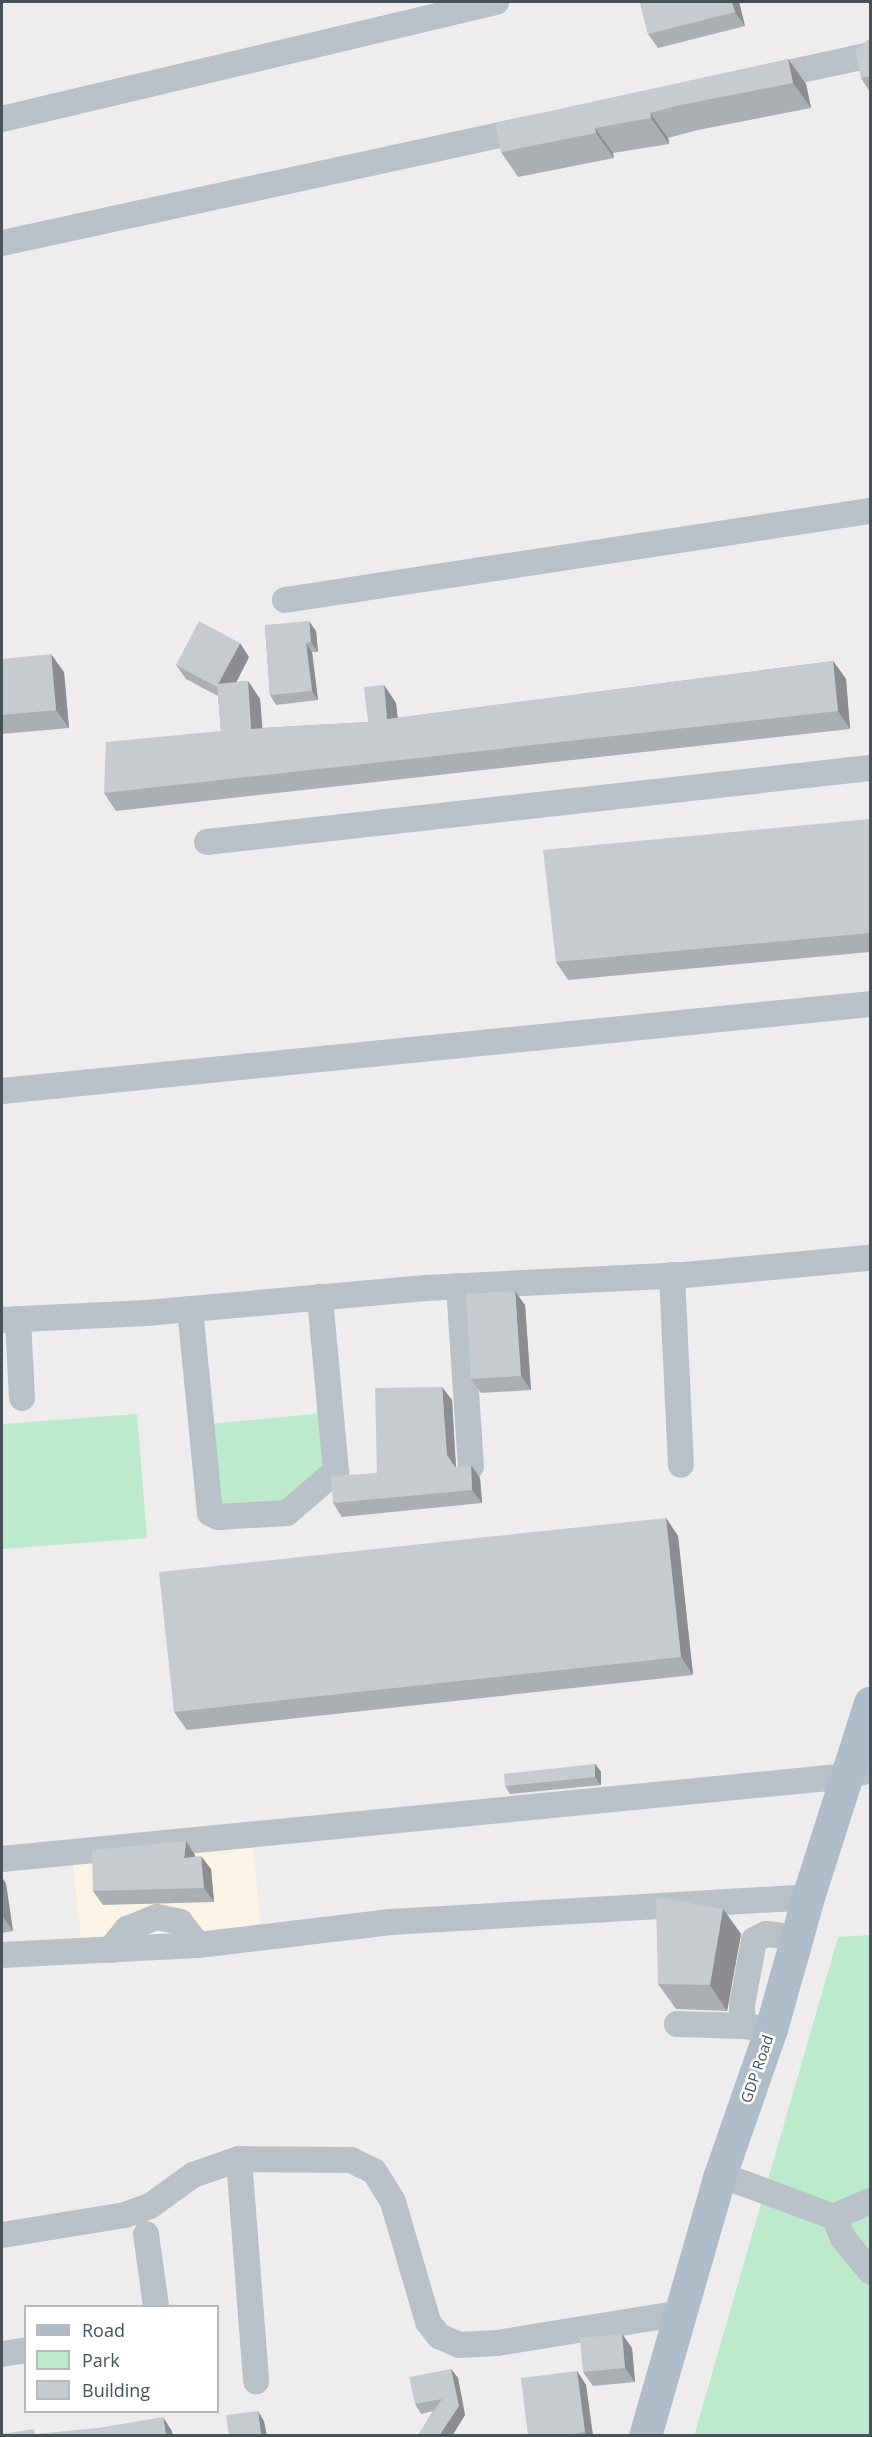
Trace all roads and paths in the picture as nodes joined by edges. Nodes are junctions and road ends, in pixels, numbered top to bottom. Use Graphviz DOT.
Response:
graph roads {
  1 [pos="496,2"];
  2 [pos="870,55"];
  3 [pos="743,83"];
  4 [pos="2,118"];
  5 [pos="558,123"];
  6 [pos="2,243"];
  7 [pos="870,511"];
  8 [pos="285,600"];
  9 [pos="870,768"];
  10 [pos="207,842"];
  11 [pos="870,1004"];
  12 [pos="2,1091"];
  13 [pos="870,1258"];
  14 [pos="672,1275"];
  15 [pos="459,1286"];
  16 [pos="320,1297"];
  17 [pos="190,1309"];
  18 [pos="10,1320"];
  19 [pos="22,1398"];
  20 [pos="681,1465"];
  21 [pos="471,1467"];
  22 [pos="870,1703"];
  23 [pos="865,1770"];
  24 [pos="2,1859"];
  25 [pos="808,1897"];
  26 [pos="2,1955"];
  27 [pos="677,2024"];
  28 [pos="757,2028"];
  29 [pos="239,2159"];
  30 [pos="730,2180"];
  31 [pos="870,2201"];
  32 [pos="834,2217"];
  33 [pos="146,2234"];
  34 [pos="2,2235"];
  35 [pos="870,2271"];
  36 [pos="156,2305"];
  37 [pos="683,2313"];
  38 [pos="24,2350"];
  39 [pos="2,2354"];
  40 [pos="256,2381"];
  41 [pos="645,2436"];
  42 [pos="665,2436"];
  1 -- 4 [label="street"];
  2 -- 3 [label="street"];
  5 -- 6 [label="street"];
  7 -- 8 [label="street"];
  9 -- 10 [label="street"];
  11 -- 12 [label="street"];
  13 -- 14 [label="street"];
  14 -- 15 [label="street"];
  14 -- 20 [label="street"];
  15 -- 16 [label="street"];
  15 -- 21 [label="street"];
  16 -- 17 [label="street"];
  16 -- 17 [label="street"];
  17 -- 18 [label="street"];
  18 -- 19 [label="street"];
  22 -- 23 [label="main road, GDP Road"];
  23 -- 24 [label="street"];
  23 -- 25 [label="main road, GDP Road"];
  23 -- 30 [label="main road"];
  25 -- 26 [label="street"];
  25 -- 28 [label="main road, GDP Road"];
  27 -- 28 [label="street"];
  28 -- 30 [label="main road, GDP Road"];
  29 -- 34 [label="street"];
  29 -- 37 [label="street"];
  29 -- 40 [label="street"];
  30 -- 32 [label="street"];
  30 -- 37 [label="main road, GDP Road"];
  30 -- 42 [label="main road"];
  31 -- 32 [label="street"];
  32 -- 35 [label="street"];
  33 -- 36 [label="street"];
  37 -- 41 [label="main road, GDP Road"];
  38 -- 39 [label="street"];
}
